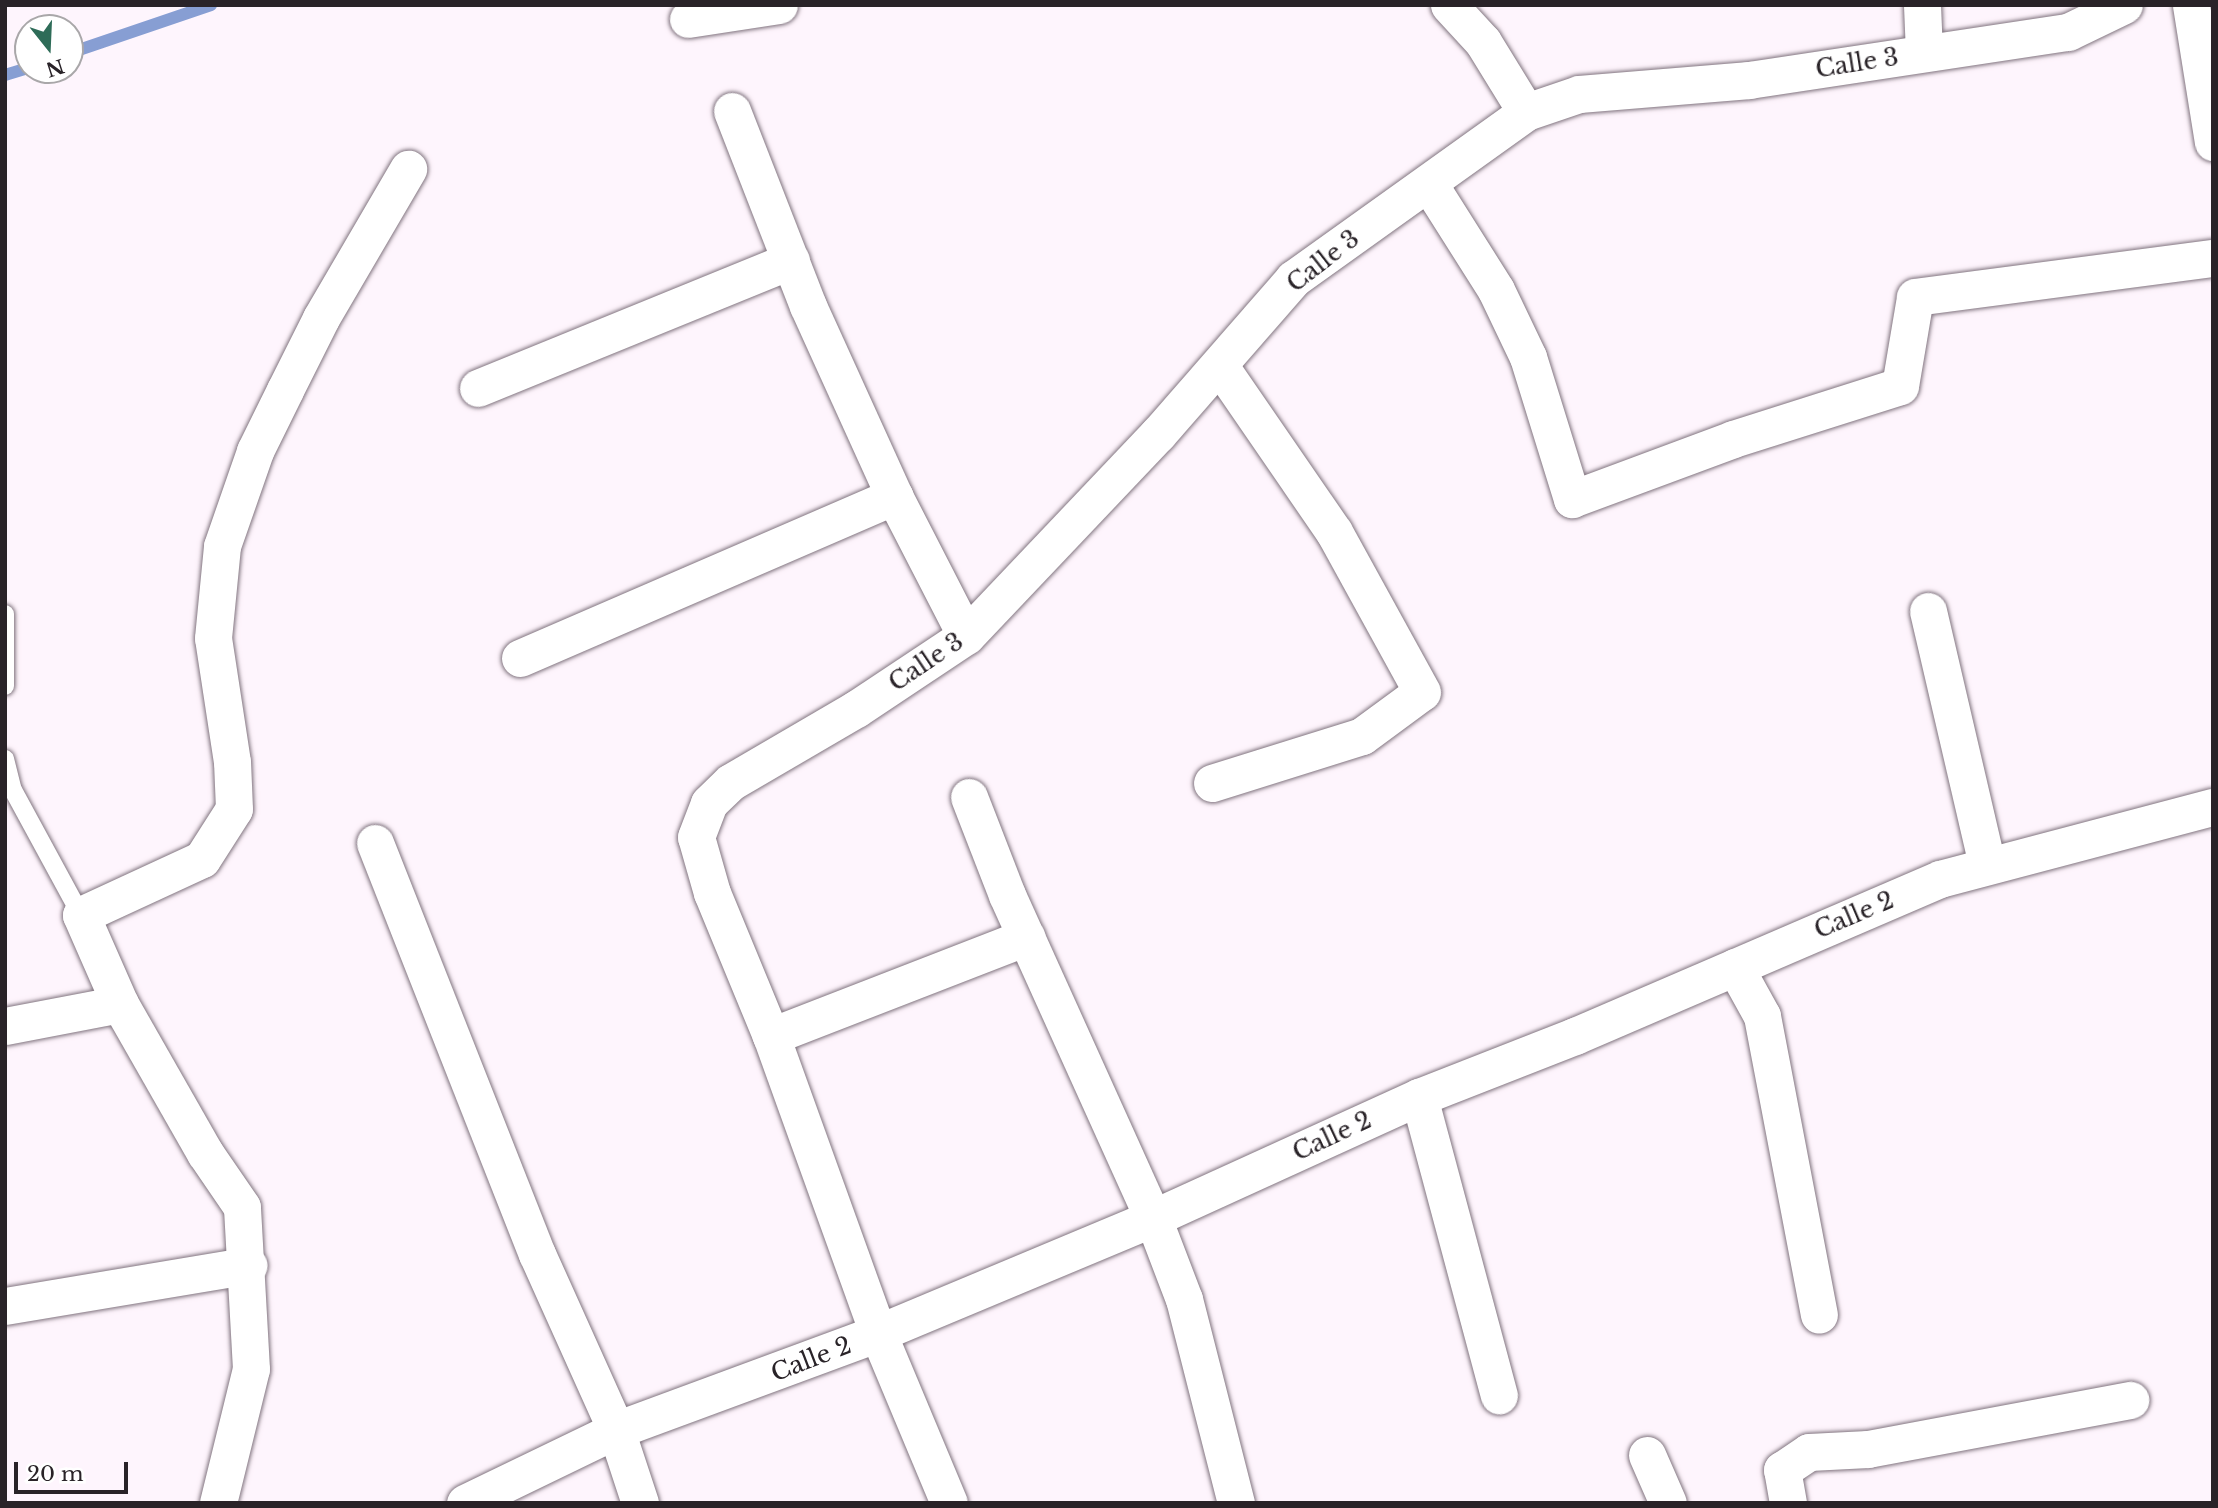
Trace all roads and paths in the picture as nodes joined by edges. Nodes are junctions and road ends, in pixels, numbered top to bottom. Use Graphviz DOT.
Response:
graph roads {
  1 [pos="779,5"];
  2 [pos="1449,5"];
  3 [pos="1922,5"];
  4 [pos="2124,5"];
  5 [pos="2191,5"];
  6 [pos="688,19"];
  7 [pos="1924,52"];
  8 [pos="732,111"];
  9 [pos="1526,112"];
  10 [pos="2213,142"];
  11 [pos="408,169"];
  12 [pos="1429,184"];
  13 [pos="2213,258"];
  14 [pos="791,260"];
  15 [pos="1220,366"];
  16 [pos="478,388"];
  17 [pos="894,496"];
  18 [pos="1928,611"];
  19 [pos="5,614"];
  20 [pos="966,636"];
  21 [pos="520,658"];
  22 [pos="5,686"];
  23 [pos="5,759"];
  24 [pos="1212,783"];
  25 [pos="969,797"];
  26 [pos="2213,807"];
  27 [pos="375,843"];
  28 [pos="1987,865"];
  29 [pos="81,915"];
  30 [pos="1026,937"];
  31 [pos="1735,967"];
  32 [pos="120,1004"];
  33 [pos="5,1026"];
  34 [pos="771,1036"];
  35 [pos="1419,1097"];
  36 [pos="1153,1218"];
  37 [pos="249,1265"];
  38 [pos="5,1306"];
  39 [pos="1819,1315"];
  40 [pos="878,1334"];
  41 [pos="1499,1395"];
  42 [pos="2130,1400"];
  43 [pos="616,1430"];
  44 [pos="1647,1455"];
  45 [pos="218,1503"];
  46 [pos="465,1503"];
  47 [pos="640,1503"];
  48 [pos="949,1503"];
  49 [pos="1236,1503"];
  50 [pos="1668,1503"];
  51 [pos="1788,1503"];
  1 -- 6 [label="street"];
  2 -- 9 [label="street"];
  3 -- 7 [label="street"];
  4 -- 7 [label="street, Calle 3"];
  5 -- 10 [label="street"];
  7 -- 9 [label="street, Calle 3"];
  8 -- 14 [label="street"];
  9 -- 12 [label="street, Calle 3"];
  11 -- 29 [label="street"];
  12 -- 13 [label="street"];
  12 -- 15 [label="street, Calle 3"];
  14 -- 16 [label="street"];
  14 -- 17 [label="street"];
  15 -- 20 [label="street, Calle 3"];
  15 -- 24 [label="street"];
  17 -- 20 [label="street"];
  17 -- 21 [label="street"];
  18 -- 28 [label="street"];
  19 -- 22 [label="lane"];
  20 -- 34 [label="street, Calle 3"];
  23 -- 29 [label="lane"];
  25 -- 30 [label="street"];
  26 -- 28 [label="street, Calle 2"];
  27 -- 43 [label="street"];
  28 -- 31 [label="street, Calle 2"];
  29 -- 32 [label="street"];
  30 -- 34 [label="street"];
  30 -- 36 [label="street"];
  31 -- 35 [label="street, Calle 2"];
  31 -- 39 [label="street"];
  32 -- 33 [label="street"];
  32 -- 37 [label="street"];
  34 -- 40 [label="street"];
  35 -- 36 [label="street, Calle 2"];
  35 -- 41 [label="street"];
  36 -- 40 [label="street, Calle 2"];
  36 -- 49 [label="street"];
  37 -- 38 [label="street"];
  37 -- 45 [label="street"];
  40 -- 43 [label="street, Calle 2"];
  40 -- 48 [label="street"];
  42 -- 51 [label="street"];
  43 -- 46 [label="street, Calle 2"];
  43 -- 47 [label="street"];
  44 -- 50 [label="street"];
}
